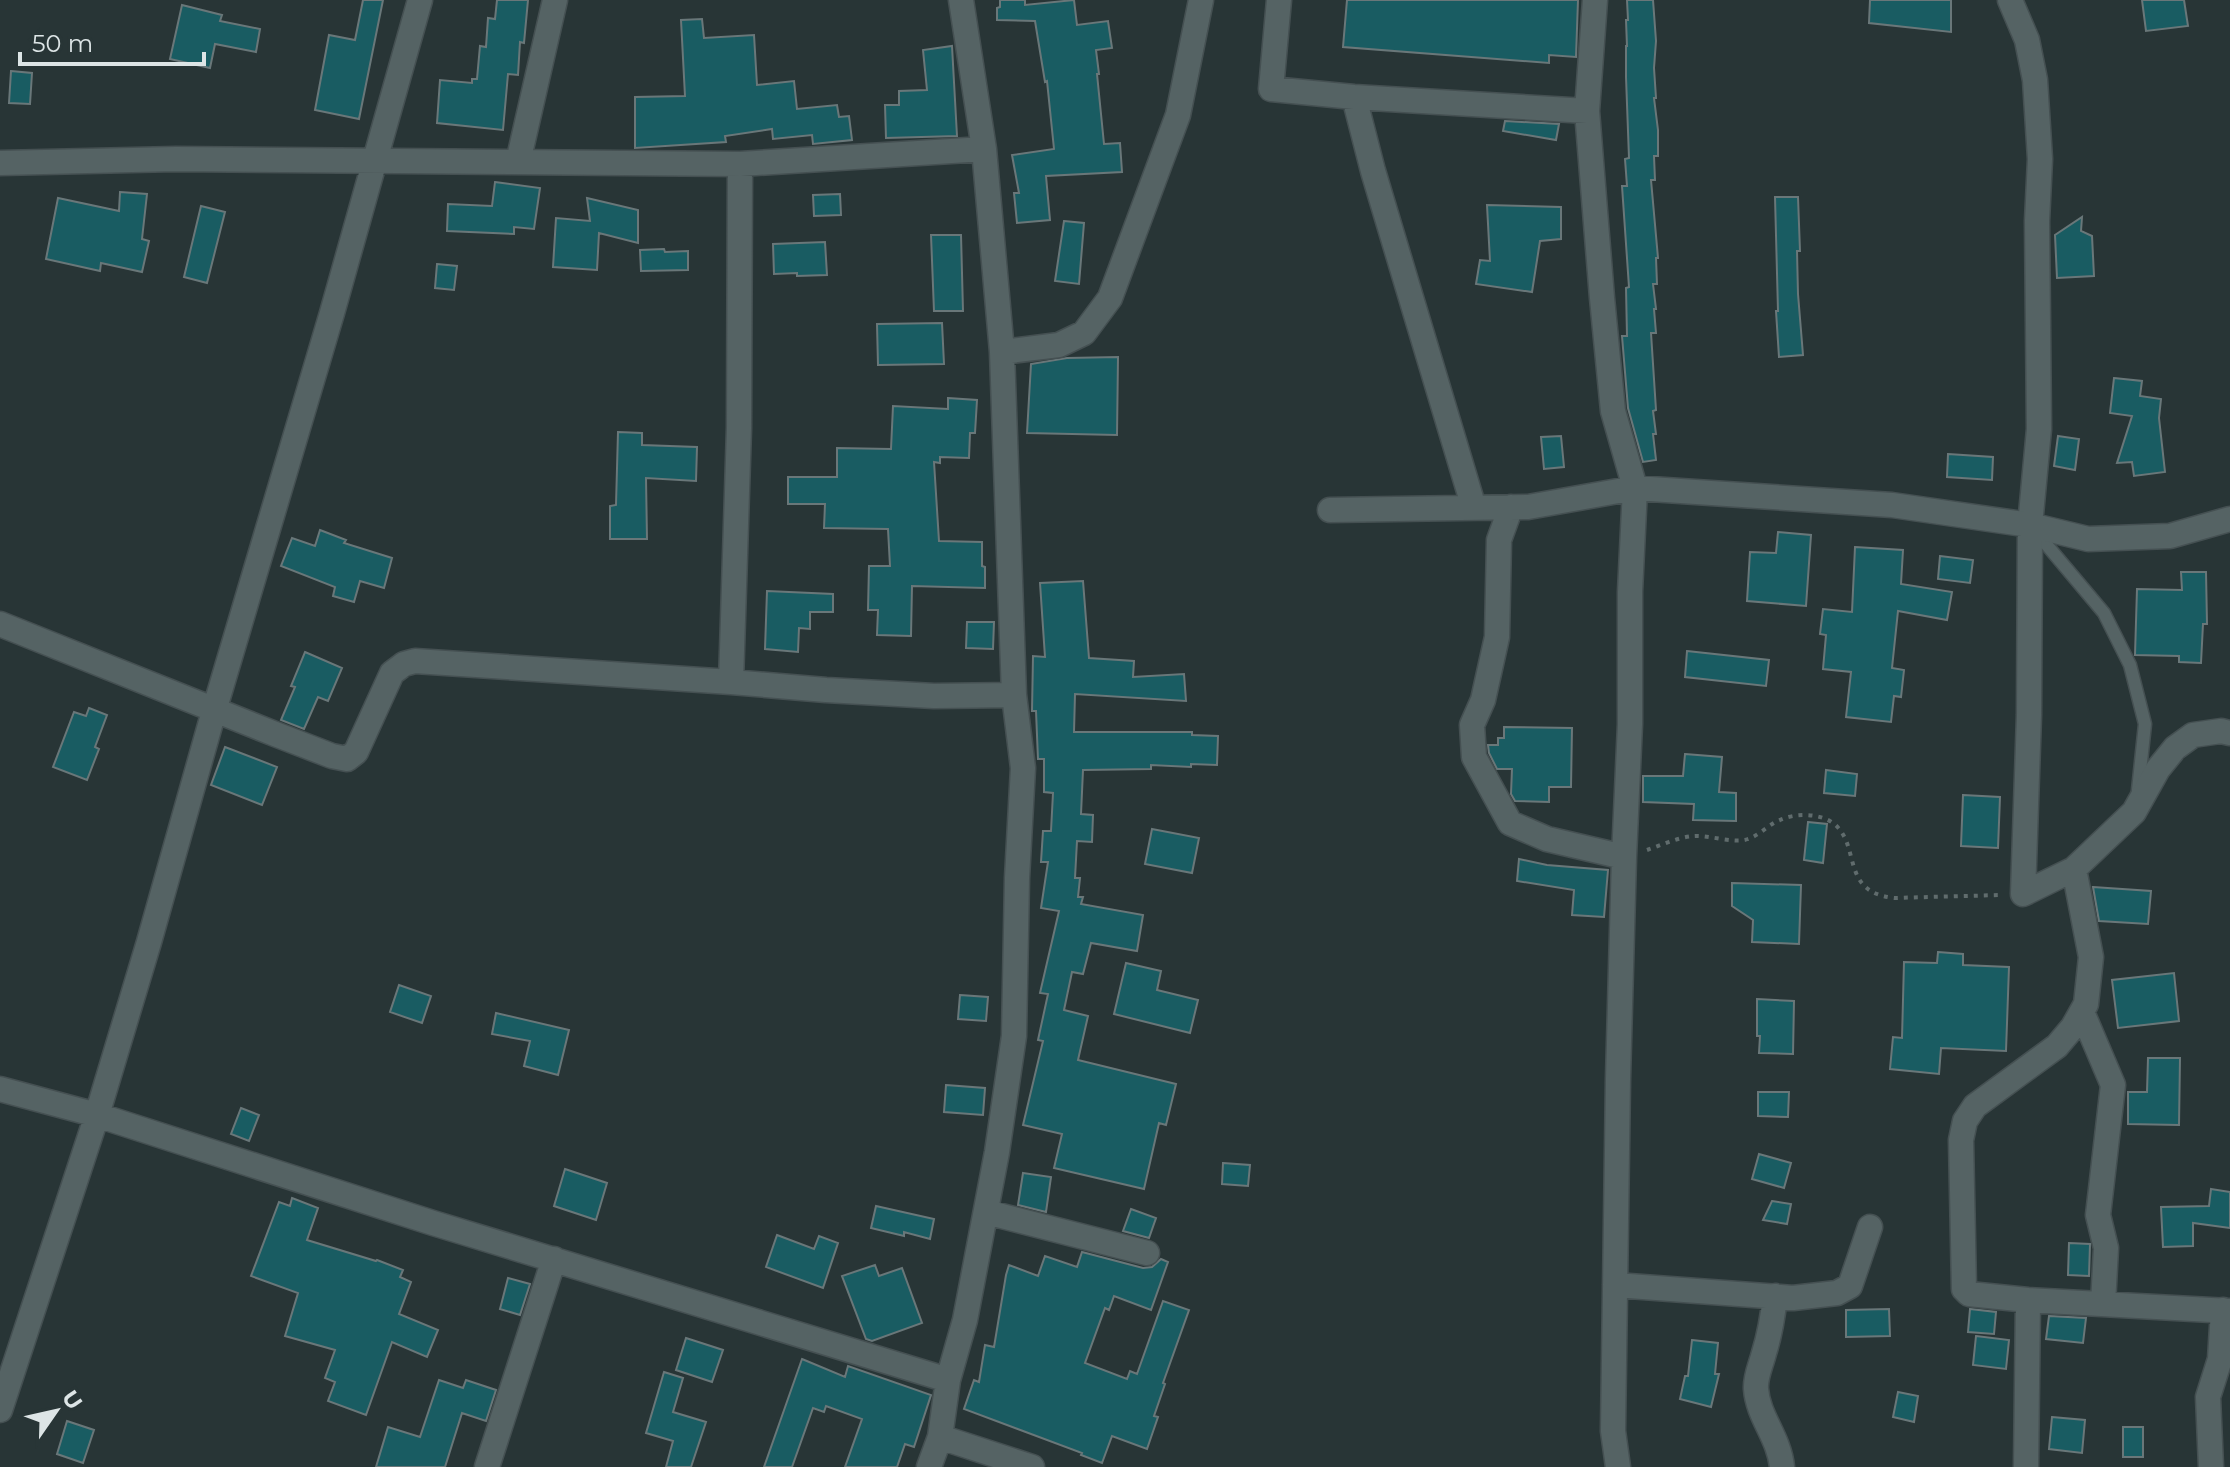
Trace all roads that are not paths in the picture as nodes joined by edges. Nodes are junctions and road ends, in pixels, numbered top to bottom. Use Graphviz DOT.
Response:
graph roads {
  1 [pos="420,0"];
  2 [pos="555,0"];
  3 [pos="961,0"];
  4 [pos="1201,0"];
  5 [pos="1279,0"];
  6 [pos="1595,0"];
  7 [pos="2010,0"];
  8 [pos="1354,97"];
  9 [pos="1587,111"];
  10 [pos="984,149"];
  11 [pos="375,160"];
  12 [pos="518,162"];
  13 [pos="0,163"];
  14 [pos="740,164"];
  15 [pos="1002,352"];
  16 [pos="1635,488"];
  17 [pos="1511,507"];
  18 [pos="1474,508"];
  19 [pos="1330,510"];
  20 [pos="2230,519"];
  21 [pos="2030,525"];
  22 [pos="0,624"];
  23 [pos="731,682"];
  24 [pos="1014,695"];
  25 [pos="214,711"];
  26 [pos="2230,733"];
  27 [pos="2134,812"];
  28 [pos="1624,857"];
  29 [pos="2074,869"];
  30 [pos="2082,1012"];
  31 [pos="0,1089"];
  32 [pos="97,1115"];
  33 [pos="986,1212"];
  34 [pos="1870,1227"];
  35 [pos="1147,1253"];
  36 [pos="554,1259"];
  37 [pos="1615,1285"];
  38 [pos="1775,1296"];
  39 [pos="2028,1300"];
  40 [pos="2103,1304"];
  41 [pos="2226,1310"];
  42 [pos="948,1380"];
  43 [pos="0,1410"];
  44 [pos="940,1437"];
  45 [pos="487,1467"];
  46 [pos="929,1467"];
  47 [pos="1032,1467"];
  48 [pos="1618,1467"];
  49 [pos="1782,1467"];
  50 [pos="2026,1467"];
  51 [pos="2211,1467"];
  1 -- 11 [label="street"];
  2 -- 12 [label="street"];
  3 -- 10 [label="street"];
  4 -- 15 [label="street"];
  5 -- 8 [label="street"];
  6 -- 9 [label="street"];
  7 -- 21 [label="street"];
  8 -- 9 [label="street"];
  8 -- 18 [label="street"];
  9 -- 16 [label="street"];
  10 -- 14 [label="street"];
  10 -- 15 [label="street"];
  11 -- 12 [label="street"];
  11 -- 13 [label="street"];
  11 -- 25 [label="street"];
  12 -- 14 [label="street"];
  14 -- 23 [label="street"];
  15 -- 24 [label="street"];
  16 -- 17 [label="street"];
  16 -- 21 [label="street"];
  16 -- 28 [label="street"];
  17 -- 18 [label="street"];
  17 -- 28 [label="street"];
  18 -- 19 [label="street"];
  20 -- 21 [label="street"];
  21 -- 27 [label="lane"];
  21 -- 29 [label="street"];
  22 -- 25 [label="street"];
  23 -- 24 [label="street"];
  23 -- 25 [label="street"];
  24 -- 33 [label="street"];
  25 -- 32 [label="street"];
  26 -- 27 [label="street"];
  27 -- 29 [label="street"];
  28 -- 37 [label="street"];
  29 -- 30 [label="street"];
  30 -- 39 [label="street"];
  30 -- 40 [label="street"];
  31 -- 32 [label="street"];
  32 -- 36 [label="street"];
  32 -- 43 [label="street"];
  33 -- 35 [label="street"];
  33 -- 42 [label="street"];
  34 -- 38 [label="street"];
  36 -- 42 [label="street"];
  36 -- 45 [label="street"];
  37 -- 38 [label="street"];
  37 -- 48 [label="street"];
  38 -- 49 [label="street"];
  39 -- 40 [label="street"];
  39 -- 50 [label="street"];
  40 -- 41 [label="street"];
  41 -- 51 [label="street"];
  42 -- 44 [label="street"];
  44 -- 46 [label="street"];
  44 -- 47 [label="street"];
}
